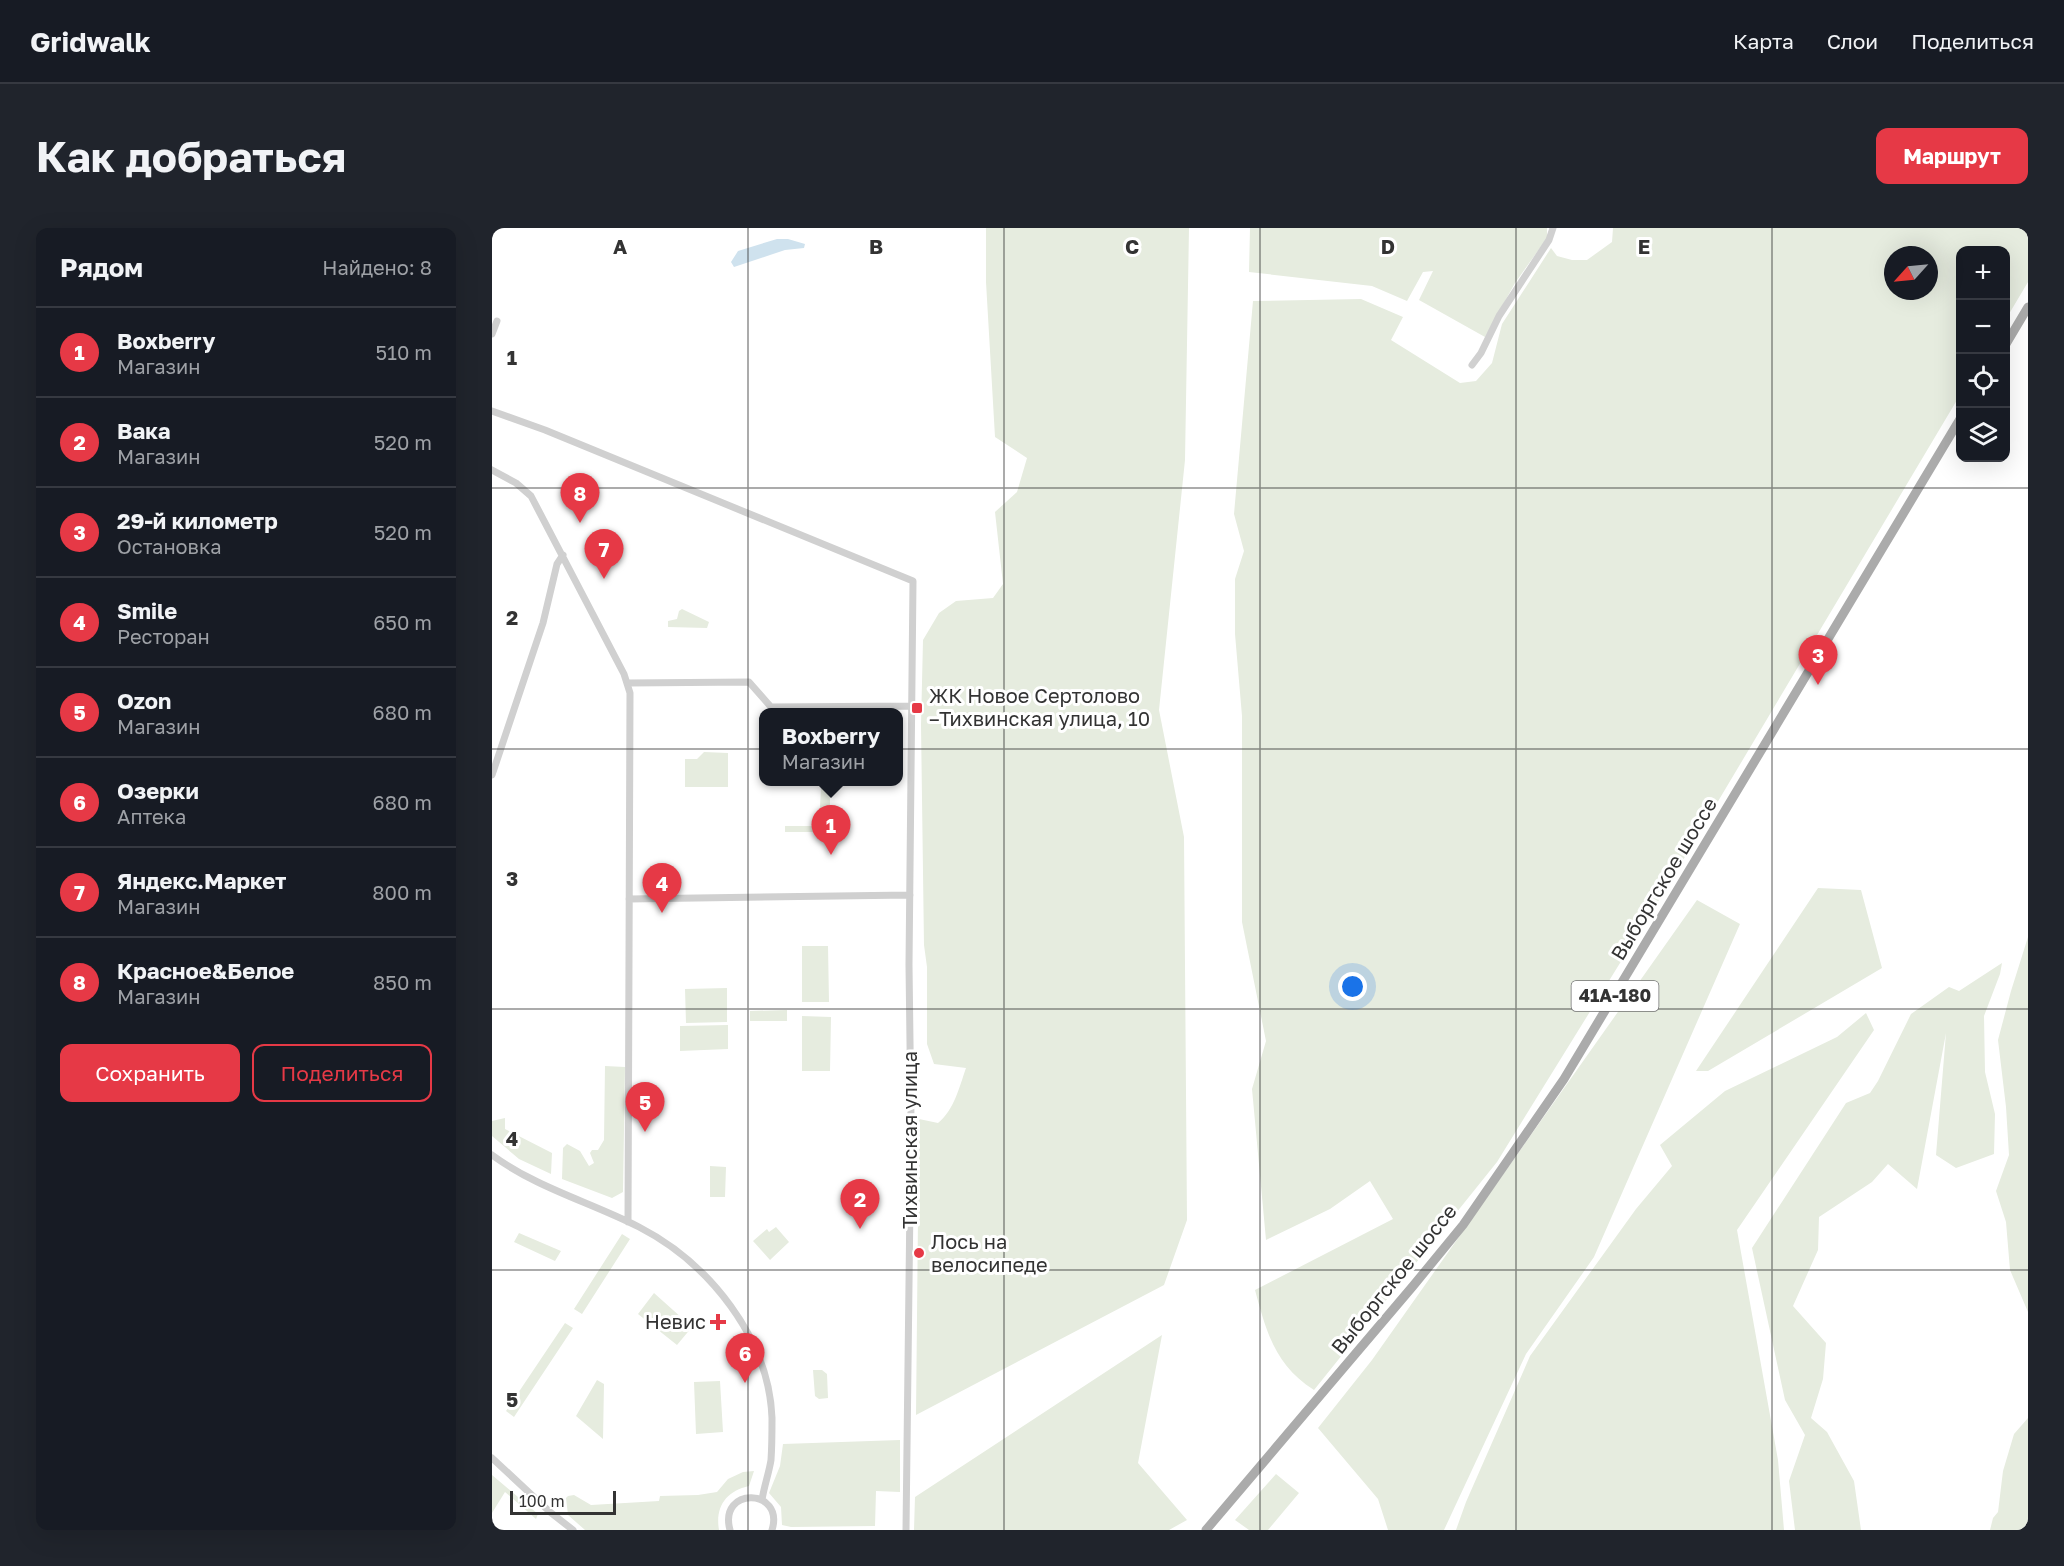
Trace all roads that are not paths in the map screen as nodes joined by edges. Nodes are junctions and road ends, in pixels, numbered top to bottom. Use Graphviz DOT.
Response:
graph roads {
  1 [pos="1553,228"];
  2 [pos="2028,307"];
  3 [pos="496,321"];
  4 [pos="492,334"];
  5 [pos="2010,337"];
  6 [pos="1472,365"];
  7 [pos="492,411"];
  8 [pos="1956,426"];
  9 [pos="492,470"];
  10 [pos="563,555"];
  11 [pos="628,683"];
  12 [pos="912,706"];
  13 [pos="492,775"];
  14 [pos="910,895"];
  15 [pos="629,899"];
  16 [pos="492,1155"];
  17 [pos="628,1222"];
  18 [pos="492,1458"];
  19 [pos="762,1500"];
  20 [pos="573,1530"];
  21 [pos="730,1530"];
  22 [pos="772,1530"];
  23 [pos="906,1530"];
  24 [pos="1206,1530"];
  1 -- 6 [label="street"];
  2 -- 5 [label="main road"];
  3 -- 4 [label="street"];
  7 -- 12 [label="street, Тихвинская улица"];
  8 -- 24 [label="main road, Выборгское шоссе / 41А-180"];
  9 -- 10 [label="street"];
  10 -- 11 [label="street"];
  10 -- 13 [label="street"];
  11 -- 12 [label="street"];
  11 -- 15 [label="street"];
  12 -- 14 [label="street, Тихвинская улица"];
  14 -- 15 [label="street"];
  14 -- 23 [label="street, Тихвинская улица"];
  15 -- 17 [label="street"];
  16 -- 17 [label="street"];
  17 -- 19 [label="street"];
  18 -- 20 [label="street"];
  19 -- 21 [label="street"];
  19 -- 22 [label="street"];
}
